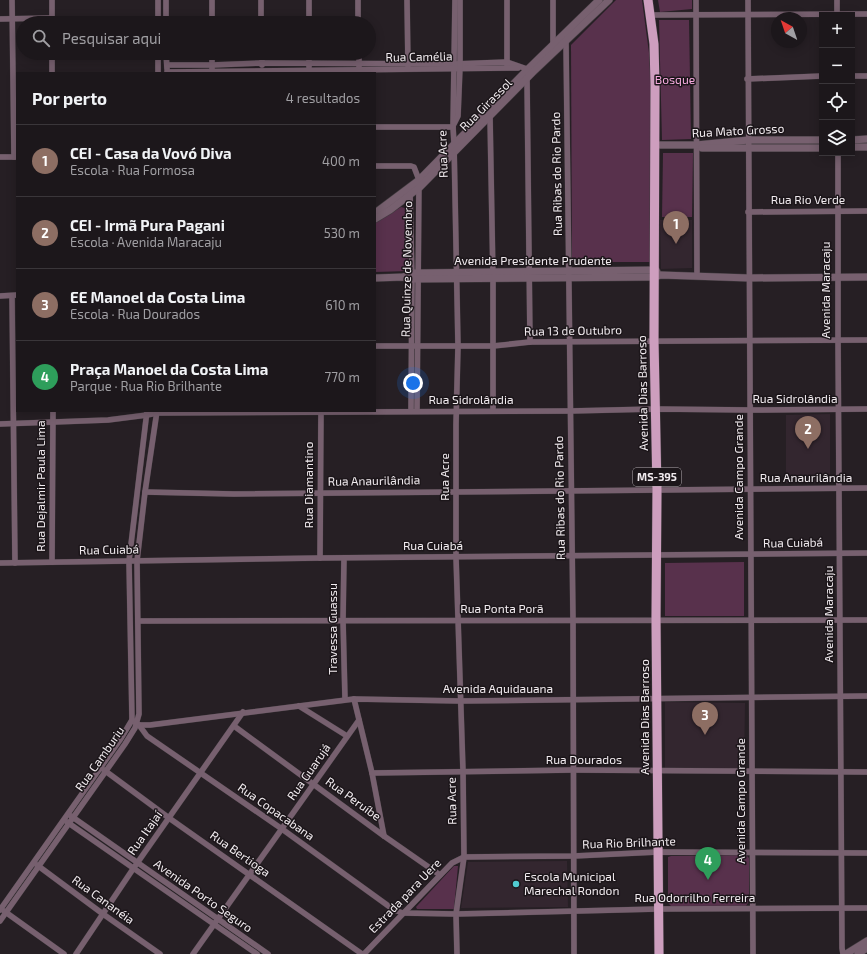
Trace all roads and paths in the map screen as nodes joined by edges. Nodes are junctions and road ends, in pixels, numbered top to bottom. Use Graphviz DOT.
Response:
graph roads {
  1 [pos="12,0"];
  2 [pos="52,0"];
  3 [pos="158,0"];
  4 [pos="166,0"];
  5 [pos="212,0"];
  6 [pos="261,0"];
  7 [pos="309,0"];
  8 [pos="358,0"];
  9 [pos="407,0"];
  10 [pos="455,0"];
  11 [pos="460,0"];
  12 [pos="506,0"];
  13 [pos="553,0"];
  14 [pos="599,0"];
  15 [pos="609,0"];
  16 [pos="648,0"];
  17 [pos="696,0"];
  18 [pos="748,0"];
  19 [pos="837,0"];
  20 [pos="837,12"];
  21 [pos="855,14"];
  22 [pos="867,14"];
  23 [pos="650,15"];
  24 [pos="696,15"];
  25 [pos="748,15"];
  26 [pos="819,15"];
  27 [pos="52,16"];
  28 [pos="158,16"];
  29 [pos="166,16"];
  30 [pos="212,16"];
  31 [pos="261,16"];
  32 [pos="309,16"];
  33 [pos="358,16"];
  34 [pos="0,19"];
  35 [pos="13,19"];
  36 [pos="16,19"];
  37 [pos="566,42"];
  38 [pos="553,45"];
  39 [pos="52,60"];
  40 [pos="158,60"];
  41 [pos="166,60"];
  42 [pos="262,63"];
  43 [pos="166,65"];
  44 [pos="507,65"];
  45 [pos="408,66"];
  46 [pos="457,66"];
  47 [pos="309,69"];
  48 [pos="359,69"];
  49 [pos="212,70"];
  50 [pos="531,70"];
  51 [pos="52,72"];
  52 [pos="158,72"];
  53 [pos="167,72"];
  54 [pos="262,72"];
  55 [pos="819,76"];
  56 [pos="855,76"];
  57 [pos="867,76"];
  58 [pos="527,79"];
  59 [pos="747,79"];
  60 [pos="490,116"];
  61 [pos="453,126"];
  62 [pos="376,127"];
  63 [pos="749,140"];
  64 [pos="819,140"];
  65 [pos="855,140"];
  66 [pos="867,140"];
  67 [pos="454,143"];
  68 [pos="656,147"];
  69 [pos="696,147"];
  70 [pos="855,147"];
  71 [pos="867,147"];
  72 [pos="749,148"];
  73 [pos="819,148"];
  74 [pos="454,152"];
  75 [pos="838,156"];
  76 [pos="0,157"];
  77 [pos="16,157"];
  78 [pos="376,166"];
  79 [pos="419,180"];
  80 [pos="411,185"];
  81 [pos="420,187"];
  82 [pos="410,194"];
  83 [pos="837,211"];
  84 [pos="867,211"];
  85 [pos="376,212"];
  86 [pos="748,212"];
  87 [pos="376,218"];
  88 [pos="657,274"];
  89 [pos="456,275"];
  90 [pos="493,275"];
  91 [pos="529,275"];
  92 [pos="569,275"];
  93 [pos="415,276"];
  94 [pos="697,276"];
  95 [pos="376,278"];
  96 [pos="749,278"];
  97 [pos="838,278"];
  98 [pos="867,278"];
  99 [pos="0,296"];
  100 [pos="15,296"];
  101 [pos="838,339"];
  102 [pos="654,340"];
  103 [pos="749,340"];
  104 [pos="867,340"];
  105 [pos="530,342"];
  106 [pos="570,342"];
  107 [pos="376,346"];
  108 [pos="414,346"];
  109 [pos="458,346"];
  110 [pos="493,346"];
  111 [pos="655,409"];
  112 [pos="867,409"];
  113 [pos="750,410"];
  114 [pos="838,410"];
  115 [pos="376,411"];
  116 [pos="414,411"];
  117 [pos="457,411"];
  118 [pos="493,411"];
  119 [pos="570,411"];
  120 [pos="53,412"];
  121 [pos="157,412"];
  122 [pos="321,412"];
  123 [pos="147,413"];
  124 [pos="53,422"];
  125 [pos="0,424"];
  126 [pos="13,424"];
  127 [pos="839,488"];
  128 [pos="867,488"];
  129 [pos="750,489"];
  130 [pos="657,490"];
  131 [pos="571,491"];
  132 [pos="145,492"];
  133 [pos="456,492"];
  134 [pos="320,493"];
  135 [pos="867,553"];
  136 [pos="751,554"];
  137 [pos="840,554"];
  138 [pos="657,555"];
  139 [pos="572,556"];
  140 [pos="456,557"];
  141 [pos="320,558"];
  142 [pos="344,558"];
  143 [pos="137,560"];
  144 [pos="129,561"];
  145 [pos="15,562"];
  146 [pos="52,562"];
  147 [pos="0,563"];
  148 [pos="656,619"];
  149 [pos="343,620"];
  150 [pos="458,620"];
  151 [pos="573,620"];
  152 [pos="751,620"];
  153 [pos="840,620"];
  154 [pos="867,620"];
  155 [pos="138,621"];
  156 [pos="131,672"];
  157 [pos="138,672"];
  158 [pos="841,696"];
  159 [pos="867,696"];
  160 [pos="752,697"];
  161 [pos="657,698"];
  162 [pos="345,699"];
  163 [pos="354,699"];
  164 [pos="573,699"];
  165 [pos="460,701"];
  166 [pos="299,706"];
  167 [pos="243,712"];
  168 [pos="359,720"];
  169 [pos="136,723"];
  170 [pos="234,726"];
  171 [pos="347,736"];
  172 [pos="103,769"];
  173 [pos="573,770"];
  174 [pos="463,771"];
  175 [pos="657,771"];
  176 [pos="752,771"];
  177 [pos="841,772"];
  178 [pos="867,772"];
  179 [pos="201,773"];
  180 [pos="372,773"];
  181 [pos="313,784"];
  182 [pos="68,814"];
  183 [pos="73,818"];
  184 [pos="169,818"];
  185 [pos="63,820"];
  186 [pos="69,824"];
  187 [pos="282,829"];
  188 [pos="384,836"];
  189 [pos="658,852"];
  190 [pos="752,852"];
  191 [pos="841,853"];
  192 [pos="867,853"];
  193 [pos="574,856"];
  194 [pos="464,857"];
  195 [pos="137,863"];
  196 [pos="36,864"];
  197 [pos="133,869"];
  198 [pos="249,874"];
  199 [pos="440,874"];
  200 [pos="842,907"];
  201 [pos="867,908"];
  202 [pos="658,909"];
  203 [pos="754,909"];
  204 [pos="2,910"];
  205 [pos="574,910"];
  206 [pos="403,913"];
  207 [pos="103,914"];
  208 [pos="456,914"];
  209 [pos="218,919"];
  210 [pos="0,920"];
  211 [pos="214,924"];
  212 [pos="867,941"];
  213 [pos="867,948"];
  214 [pos="64,954"];
  215 [pos="76,954"];
  216 [pos="160,954"];
  217 [pos="193,954"];
  218 [pos="256,954"];
  219 [pos="268,954"];
  220 [pos="363,954"];
  221 [pos="457,954"];
  222 [pos="574,954"];
  223 [pos="659,954"];
  224 [pos="754,954"];
  225 [pos="843,954"];
  226 [pos="846,954"];
  227 [pos="858,954"];
  1 -- 35 [label="street"];
  2 -- 27 [label="street"];
  3 -- 28 [label="street"];
  4 -- 29 [label="street"];
  5 -- 30 [label="street"];
  6 -- 31 [label="street"];
  7 -- 32 [label="street"];
  8 -- 33 [label="street"];
  9 -- 45 [label="street"];
  10 -- 46 [label="street, Rua Acre"];
  11 -- 46 [label="street"];
  12 -- 44 [label="street"];
  13 -- 38 [label="street"];
  14 -- 38 [label="street, Rua Girassol"];
  15 -- 37 [label="street, Rua Girassol"];
  16 -- 23 [label="main road, Avenida Dias Barroso / MS-395"];
  17 -- 24 [label="street"];
  18 -- 25 [label="street, Avenida Campo Grande"];
  19 -- 20 [label="street"];
  21 -- 22 [label="street"];
  23 -- 24 [label="street"];
  23 -- 68 [label="main road, Avenida Dias Barroso / MS-395"];
  24 -- 25 [label="street"];
  24 -- 69 [label="street"];
  25 -- 26 [label="street"];
  25 -- 59 [label="street, Avenida Campo Grande"];
  34 -- 35 [label="street"];
  35 -- 36 [label="street"];
  35 -- 77 [label="street"];
  37 -- 50 [label="street, Rua Girassol"];
  37 -- 92 [label="street, Rua Ribas do Rio Pardo"];
  38 -- 50 [label="street, Rua Girassol"];
  39 -- 51 [label="street"];
  40 -- 52 [label="street"];
  41 -- 43 [label="street"];
  42 -- 47 [label="street"];
  42 -- 49 [label="street"];
  42 -- 54 [label="street"];
  43 -- 49 [label="street"];
  43 -- 53 [label="street"];
  44 -- 46 [label="street, Rua Camélia"];
  44 -- 50 [label="street, Rua Camélia"];
  45 -- 46 [label="street, Rua Camélia"];
  45 -- 48 [label="street, Rua Camélia"];
  46 -- 61 [label="street, Rua Acre"];
  47 -- 48 [label="street, Rua Camélia"];
  47 -- 54 [label="street"];
  49 -- 53 [label="street"];
  49 -- 54 [label="street"];
  50 -- 58 [label="street, Rua Girassol"];
  50 -- 67 [label="street, Rua Girassol"];
  55 -- 59 [label="street"];
  56 -- 57 [label="street"];
  58 -- 60 [label="street, Rua Girassol"];
  58 -- 91 [label="street"];
  59 -- 63 [label="street, Avenida Campo Grande"];
  60 -- 74 [label="street, Rua Girassol"];
  60 -- 90 [label="street"];
  61 -- 62 [label="street"];
  61 -- 67 [label="street, Rua Acre"];
  63 -- 64 [label="street, Rua Mato Grosso"];
  63 -- 69 [label="street, Rua Mato Grosso"];
  63 -- 72 [label="street, Avenida Campo Grande"];
  65 -- 66 [label="street"];
  67 -- 74 [label="street, Rua Acre"];
  67 -- 79 [label="street, Rua Girassol"];
  68 -- 69 [label="street, Rua Mato Grosso"];
  68 -- 88 [label="main road, Avenida Dias Barroso / MS-395"];
  69 -- 72 [label="street, Rua Mato Grosso"];
  69 -- 94 [label="street"];
  70 -- 71 [label="street"];
  72 -- 73 [label="street, Rua Mato Grosso"];
  72 -- 86 [label="street, Avenida Campo Grande"];
  74 -- 81 [label="street, Rua Girassol"];
  74 -- 89 [label="street, Rua Acre"];
  75 -- 83 [label="street, Avenida Maracaju"];
  76 -- 77 [label="street"];
  78 -- 79 [label="street, Rua Quinze de Novembro"];
  79 -- 80 [label="street, Rua Girassol"];
  79 -- 81 [label="street, Rua Quinze de Novembro"];
  80 -- 82 [label="street, Rua Quinze de Novembro"];
  80 -- 85 [label="street, Rua Girassol"];
  81 -- 82 [label="street, Rua Girassol"];
  81 -- 93 [label="street, Rua Quinze de Novembro"];
  82 -- 87 [label="street, Rua Girassol"];
  82 -- 93 [label="street, Rua Quinze de Novembro"];
  83 -- 84 [label="street, Rua Rio Verde"];
  83 -- 86 [label="street, Rua Rio Verde"];
  83 -- 97 [label="street, Avenida Maracaju"];
  86 -- 96 [label="street, Avenida Campo Grande"];
  88 -- 92 [label="street, Avenida Presidente Prudente"];
  88 -- 94 [label="street, Avenida Presidente Prudente"];
  88 -- 102 [label="main road, Avenida Dias Barroso / MS-395"];
  89 -- 90 [label="street, Avenida Presidente Prudente"];
  89 -- 93 [label="street, Avenida Presidente Prudente"];
  89 -- 109 [label="street, Rua Acre"];
  90 -- 91 [label="street, Avenida Presidente Prudente"];
  90 -- 110 [label="street"];
  91 -- 92 [label="street, Avenida Presidente Prudente"];
  91 -- 105 [label="street"];
  92 -- 106 [label="street, Rua Ribas do Rio Pardo"];
  93 -- 95 [label="street, Avenida Presidente Prudente"];
  93 -- 108 [label="street, Rua Quinze de Novembro"];
  94 -- 96 [label="street, Avenida Presidente Prudente"];
  96 -- 97 [label="street, Avenida Presidente Prudente"];
  96 -- 103 [label="street, Avenida Campo Grande"];
  97 -- 98 [label="street, Avenida Presidente Prudente"];
  97 -- 101 [label="street, Avenida Maracaju"];
  99 -- 100 [label="street"];
  100 -- 126 [label="street"];
  101 -- 103 [label="street, Rua 13 de Outubro"];
  101 -- 104 [label="street, Rua 13 de Outubro"];
  101 -- 114 [label="street, Avenida Maracaju"];
  102 -- 103 [label="street, Rua 13 de Outubro"];
  102 -- 106 [label="street, Rua 13 de Outubro"];
  102 -- 111 [label="main road, Avenida Dias Barroso / MS-395"];
  103 -- 113 [label="street, Avenida Campo Grande"];
  105 -- 106 [label="street, Rua 13 de Outubro"];
  105 -- 110 [label="street, Rua 13 de Outubro"];
  106 -- 119 [label="street, Rua Ribas do Rio Pardo"];
  107 -- 108 [label="street, Rua 13 de Outubro"];
  108 -- 109 [label="street, Rua 13 de Outubro"];
  108 -- 116 [label="street, Rua Quinze de Novembro"];
  109 -- 110 [label="street, Rua 13 de Outubro"];
  109 -- 117 [label="street, Rua Acre"];
  110 -- 118 [label="street"];
  111 -- 113 [label="street, Rua Sidrolândia"];
  111 -- 119 [label="street, Rua Sidrolândia"];
  111 -- 130 [label="main road, Avenida Dias Barroso / MS-395"];
  112 -- 114 [label="street, Rua Sidrolândia"];
  113 -- 114 [label="street, Rua Sidrolândia"];
  113 -- 129 [label="street, Avenida Campo Grande"];
  114 -- 127 [label="street, Avenida Maracaju"];
  115 -- 116 [label="street, Rua Sidrolândia"];
  116 -- 117 [label="street, Rua Sidrolândia"];
  117 -- 118 [label="street, Rua Sidrolândia"];
  117 -- 133 [label="street, Rua Acre"];
  118 -- 119 [label="street, Rua Sidrolândia"];
  119 -- 131 [label="street, Rua Ribas do Rio Pardo"];
  120 -- 124 [label="street, Rua Dejalmir Paula Lima"];
  121 -- 122 [label="street, Rua Sidrolândia"];
  121 -- 123 [label="street, Rua Sidrolândia"];
  121 -- 132 [label="street, Rua Camburiu"];
  122 -- 134 [label="street, Rua Diamantino"];
  123 -- 124 [label="street, Rua Sidrolândia"];
  123 -- 144 [label="street, Rua Camburiu"];
  124 -- 126 [label="street, Rua Sidrolândia"];
  124 -- 146 [label="street, Rua Dejalmir Paula Lima"];
  125 -- 126 [label="street, Rua Sidrolândia"];
  126 -- 145 [label="street"];
  127 -- 128 [label="street, Rua Anaurilândia"];
  127 -- 129 [label="street, Rua Anaurilândia"];
  127 -- 137 [label="street, Avenida Maracaju"];
  129 -- 130 [label="street, Rua Anaurilândia"];
  129 -- 136 [label="street, Avenida Campo Grande"];
  130 -- 131 [label="street, Rua Anaurilândia"];
  130 -- 138 [label="main road, Avenida Dias Barroso / MS-395"];
  131 -- 133 [label="street, Rua Anaurilândia"];
  131 -- 139 [label="street, Rua Ribas do Rio Pardo"];
  132 -- 134 [label="street, Rua Anaurilândia"];
  132 -- 143 [label="street, Rua Camburiu"];
  133 -- 134 [label="street, Rua Anaurilândia"];
  133 -- 140 [label="street, Rua Acre"];
  134 -- 141 [label="street, Rua Diamantino"];
  135 -- 137 [label="street, Rua Cuiabá"];
  136 -- 137 [label="street, Rua Cuiabá"];
  136 -- 138 [label="street, Rua Cuiabá"];
  136 -- 152 [label="street, Avenida Campo Grande"];
  137 -- 153 [label="street, Avenida Maracaju"];
  138 -- 139 [label="street, Rua Cuiabá"];
  138 -- 148 [label="main road, Avenida Dias Barroso / MS-395"];
  139 -- 140 [label="street, Rua Cuiabá"];
  139 -- 151 [label="street, Rua Ribas do Rio Pardo"];
  140 -- 142 [label="street, Rua Cuiabá"];
  140 -- 150 [label="street, Rua Acre"];
  141 -- 142 [label="street, Rua Cuiabá"];
  141 -- 143 [label="street, Rua Cuiabá"];
  142 -- 149 [label="street, Travessa Guassu"];
  143 -- 144 [label="street, Rua Cuiabá"];
  143 -- 155 [label="street, Rua Camburiu"];
  144 -- 146 [label="street, Rua Cuiabá"];
  144 -- 156 [label="street, Rua Camburiu"];
  145 -- 146 [label="street, Rua Cuiabá"];
  145 -- 147 [label="street, Rua Cuiabá"];
  148 -- 151 [label="street, Rua Ponta Porã"];
  148 -- 152 [label="street, Rua Ponta Porã"];
  148 -- 161 [label="main road, Avenida Dias Barroso / MS-395"];
  149 -- 150 [label="street, Rua Ponta Porã"];
  149 -- 155 [label="street, Rua Ponta Porã"];
  149 -- 162 [label="street, Travessa Guassu"];
  150 -- 151 [label="street, Rua Ponta Porã"];
  150 -- 165 [label="street, Rua Acre"];
  151 -- 164 [label="street, Rua Ribas do Rio Pardo"];
  152 -- 153 [label="street, Rua Ponta Porã"];
  152 -- 160 [label="street, Avenida Campo Grande"];
  153 -- 154 [label="street, Rua Ponta Porã"];
  153 -- 158 [label="street, Avenida Maracaju"];
  155 -- 157 [label="street, Rua Camburiu"];
  156 -- 157 [label="street"];
  156 -- 169 [label="street, Rua Camburiu"];
  157 -- 169 [label="street, Rua Camburiu"];
  158 -- 159 [label="street, Avenida Aquidauana"];
  158 -- 160 [label="street, Avenida Aquidauana"];
  158 -- 177 [label="street, Avenida Maracaju"];
  160 -- 161 [label="street, Avenida Aquidauana"];
  160 -- 176 [label="street, Avenida Campo Grande"];
  161 -- 164 [label="street, Avenida Aquidauana"];
  161 -- 175 [label="main road, Avenida Dias Barroso / MS-395"];
  162 -- 163 [label="street, Avenida Aquidauana"];
  162 -- 166 [label="street, Avenida Aquidauana"];
  163 -- 165 [label="street, Avenida Aquidauana"];
  163 -- 168 [label="street"];
  164 -- 165 [label="street, Avenida Aquidauana"];
  164 -- 173 [label="street, Rua Ribas do Rio Pardo"];
  165 -- 174 [label="street, Rua Acre"];
  166 -- 167 [label="street, Avenida Aquidauana"];
  166 -- 171 [label="street"];
  167 -- 169 [label="street, Avenida Aquidauana"];
  167 -- 170 [label="street, Rua Itajaí"];
  168 -- 171 [label="street, Rua Guarujá"];
  168 -- 180 [label="street"];
  169 -- 172 [label="street, Rua Camburiu"];
  169 -- 179 [label="street, Rua Copacabana"];
  170 -- 179 [label="street, Rua Itajaí"];
  170 -- 181 [label="street, Rua Peruíbe"];
  171 -- 181 [label="street, Rua Guarujá"];
  172 -- 182 [label="street, Rua Camburiu"];
  172 -- 183 [label="street, Rua Camburiu"];
  172 -- 184 [label="street, Rua Bertioga"];
  173 -- 174 [label="street, Rua Dourados"];
  173 -- 175 [label="street, Rua Dourados"];
  173 -- 193 [label="street, Rua Ribas do Rio Pardo"];
  174 -- 180 [label="street, Rua Dourados"];
  174 -- 194 [label="street, Rua Acre"];
  175 -- 176 [label="street, Rua Dourados"];
  175 -- 189 [label="main road, Avenida Dias Barroso / MS-395"];
  176 -- 177 [label="street, Rua Dourados"];
  176 -- 190 [label="street, Avenida Campo Grande"];
  177 -- 178 [label="street, Rua Dourados"];
  177 -- 191 [label="street, Avenida Maracaju"];
  179 -- 184 [label="street, Rua Itajaí"];
  179 -- 187 [label="street, Rua Copacabana"];
  180 -- 188 [label="street"];
  181 -- 187 [label="street, Rua Guarujá"];
  181 -- 188 [label="street, Rua Peruíbe"];
  182 -- 183 [label="street, Avenida Porto Seguro"];
  182 -- 185 [label="street, Rua Camburiu"];
  183 -- 186 [label="street, Rua Camburiu"];
  183 -- 195 [label="street, Avenida Porto Seguro"];
  184 -- 195 [label="street, Rua Itajaí"];
  184 -- 198 [label="street, Rua Bertioga"];
  185 -- 186 [label="street, Avenida Porto Seguro"];
  185 -- 196 [label="street, Rua Camburiu"];
  186 -- 196 [label="street, Rua Camburiu"];
  186 -- 197 [label="street, Avenida Porto Seguro"];
  187 -- 198 [label="street, Rua Guarujá"];
  187 -- 206 [label="street, Rua Copacabana"];
  188 -- 199 [label="street, Rua Peruíbe"];
  189 -- 190 [label="street, Rua Rio Brilhante"];
  189 -- 193 [label="street, Rua Rio Brilhante"];
  189 -- 202 [label="main road, Avenida Dias Barroso / MS-395"];
  190 -- 191 [label="street, Rua Rio Brilhante"];
  190 -- 203 [label="street, Avenida Campo Grande"];
  191 -- 192 [label="street, Rua Rio Brilhante"];
  191 -- 200 [label="street, Avenida Maracaju"];
  193 -- 194 [label="street, Rua Rio Brilhante"];
  193 -- 205 [label="street, Rua Ribas do Rio Pardo"];
  194 -- 199 [label="street, Estrada para Uere"];
  194 -- 208 [label="street, Rua Acre"];
  195 -- 197 [label="street, Rua Itajaí"];
  195 -- 209 [label="street, Avenida Porto Seguro"];
  196 -- 204 [label="street, Rua Camburiu"];
  196 -- 207 [label="street, Rua Cananéia"];
  197 -- 207 [label="street, Rua Itajaí"];
  197 -- 211 [label="street, Avenida Porto Seguro"];
  198 -- 209 [label="street, Rua Guarujá"];
  198 -- 220 [label="street, Rua Bertioga"];
  199 -- 206 [label="street, Estrada para Uere"];
  200 -- 201 [label="street, Rua Odorrilho Ferreira"];
  200 -- 203 [label="street, Rua Odorrilho Ferreira"];
  200 -- 225 [label="street, Avenida Maracaju"];
  202 -- 203 [label="street, Rua Odorrilho Ferreira"];
  202 -- 205 [label="street, Rua Odorrilho Ferreira"];
  202 -- 223 [label="main road, Avenida Dias Barroso / MS-395"];
  203 -- 224 [label="street, Avenida Campo Grande"];
  204 -- 210 [label="street, Rua Camburiu"];
  204 -- 214 [label="street"];
  205 -- 208 [label="street, Rua Odorrilho Ferreira"];
  205 -- 222 [label="street, Rua Ribas do Rio Pardo"];
  206 -- 208 [label="street, Rua Odorrilho Ferreira"];
  206 -- 220 [label="street, Estrada para Uere"];
  207 -- 215 [label="street, Rua Itajaí"];
  207 -- 216 [label="street, Rua Cananéia"];
  208 -- 221 [label="street, Rua Acre"];
  209 -- 211 [label="street, Rua Guarujá"];
  209 -- 219 [label="street, Avenida Porto Seguro"];
  211 -- 217 [label="street, Rua Guarujá"];
  211 -- 218 [label="street, Avenida Porto Seguro"];
  212 -- 226 [label="street"];
  213 -- 227 [label="street"];
}
